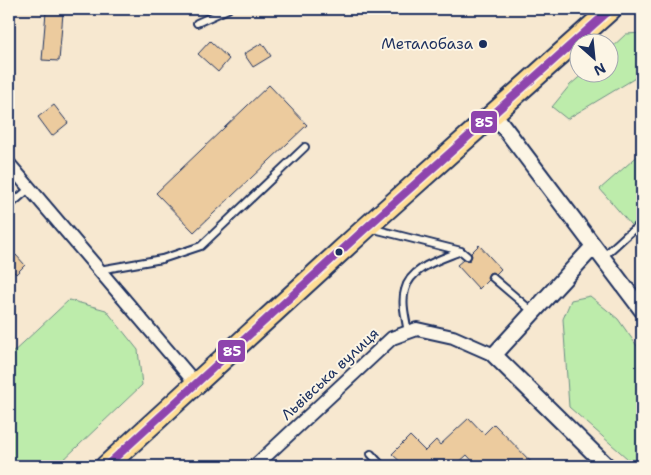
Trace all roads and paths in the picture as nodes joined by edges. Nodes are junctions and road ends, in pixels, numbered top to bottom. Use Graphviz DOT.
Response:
graph roads {
  1 [pos="228,9"];
  2 [pos="604,11"];
  3 [pos="197,23"];
  4 [pos="494,114"];
  5 [pos="304,147"];
  6 [pos="9,164"];
  7 [pos="30,188"];
  8 [pos="9,206"];
  9 [pos="642,223"];
  10 [pos="367,227"];
  11 [pos="461,251"];
  12 [pos="598,253"];
  13 [pos="467,256"];
  14 [pos="99,270"];
  15 [pos="492,277"];
  16 [pos="642,310"];
  17 [pos="533,312"];
  18 [pos="408,333"];
  19 [pos="494,355"];
  20 [pos="196,384"];
  21 [pos="371,454"];
  22 [pos="106,466"];
  23 [pos="255,466"];
  24 [pos="382,466"];
  25 [pos="607,466"];
  1 -- 3 [label="lane"];
  2 -- 4 [label="highway"];
  4 -- 10 [label="highway"];
  4 -- 12 [label="street"];
  5 -- 14 [label="lane"];
  6 -- 7 [label="street"];
  7 -- 8 [label="lane"];
  7 -- 14 [label="street"];
  9 -- 12 [label="lane"];
  10 -- 11 [label="lane"];
  10 -- 20 [label="highway"];
  11 -- 13 [label="lane"];
  11 -- 18 [label="lane"];
  12 -- 16 [label="street"];
  12 -- 17 [label="street"];
  14 -- 20 [label="street"];
  15 -- 17 [label="lane"];
  17 -- 19 [label="street"];
  18 -- 19 [label="street, Львівська вулиця"];
  18 -- 23 [label="street, Львівська вулиця"];
  19 -- 25 [label="street"];
  20 -- 22 [label="highway"];
  21 -- 24 [label="lane"];
}
